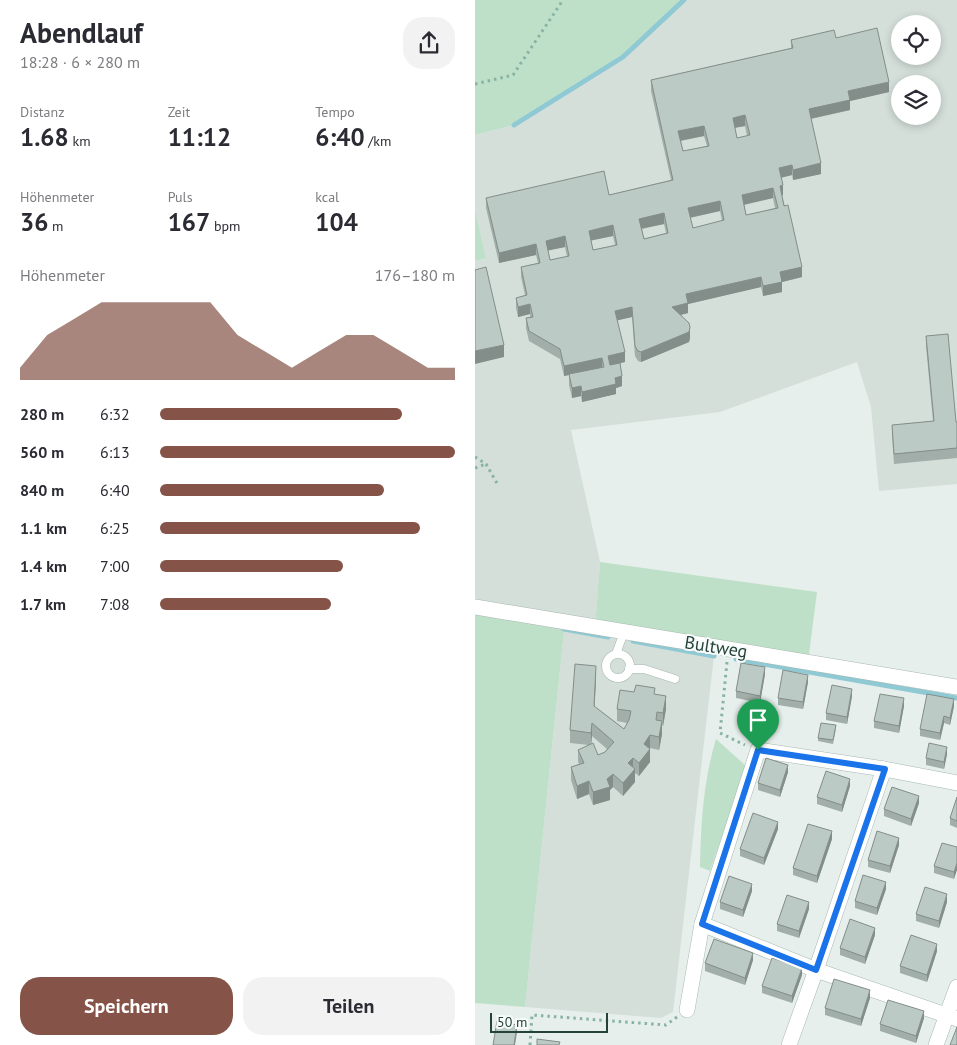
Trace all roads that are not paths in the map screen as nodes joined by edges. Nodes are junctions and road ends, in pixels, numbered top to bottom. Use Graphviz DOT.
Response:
graph roads {
  1 [pos="475,607"];
  2 [pos="624,632"];
  3 [pos="616,654"];
  4 [pos="629,669"];
  5 [pos="675,679"];
  6 [pos="957,687"];
  7 [pos="885,769"];
  8 [pos="957,782"];
  9 [pos="702,924"];
  10 [pos="816,970"];
  11 [pos="957,988"];
  12 [pos="687,1010"];
  13 [pos="952,1017"];
  14 [pos="789,1045"];
  15 [pos="936,1045"];
  1 -- 2 [label="street, Bultweg"];
  2 -- 3 [label="lane"];
  2 -- 6 [label="street, Bultweg"];
  3 -- 4 [label="lane"];
  3 -- 4 [label="lane"];
  4 -- 5 [label="lane"];
  7 -- 8 [label="street"];
  7 -- 9 [label="street"];
  7 -- 10 [label="street"];
  9 -- 10 [label="street"];
  9 -- 12 [label="street"];
  10 -- 13 [label="street"];
  10 -- 14 [label="street"];
  11 -- 13 [label="street"];
  13 -- 15 [label="street"];
}
